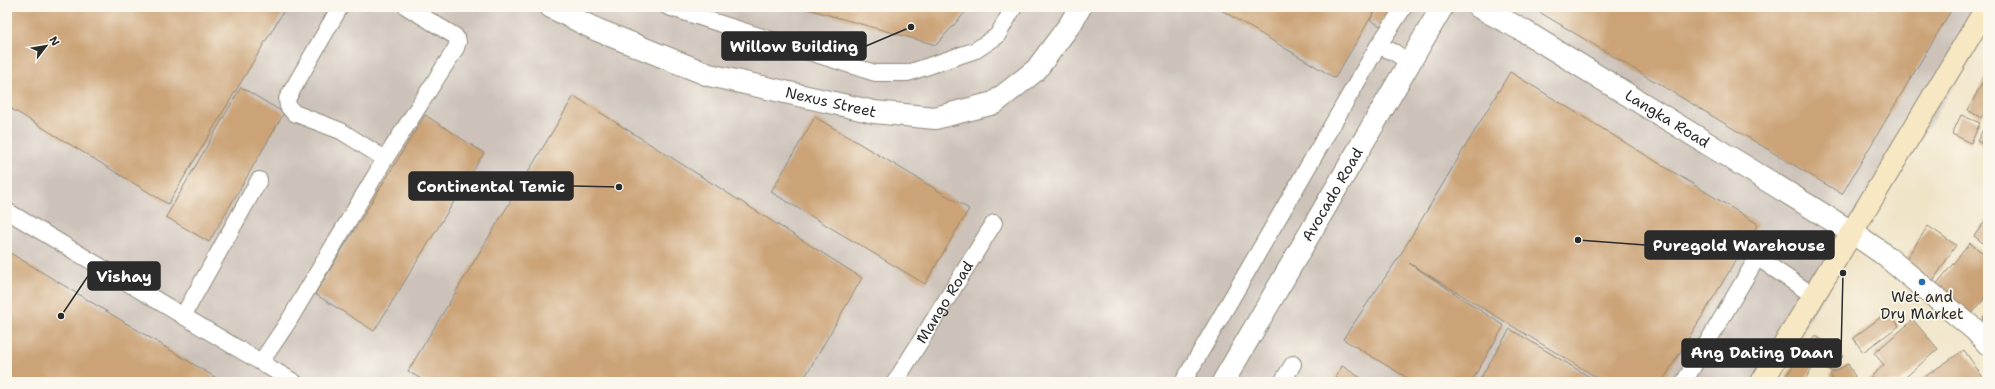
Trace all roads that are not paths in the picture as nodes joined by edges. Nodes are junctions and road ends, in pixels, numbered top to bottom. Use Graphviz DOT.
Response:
graph roads {
  1 [pos="340,7"];
  2 [pos="407,7"];
  3 [pos="551,7"];
  4 [pos="668,7"];
  5 [pos="1014,7"];
  6 [pos="1080,7"];
  7 [pos="1404,7"];
  8 [pos="1442,7"];
  9 [pos="1480,7"];
  10 [pos="1987,7"];
  11 [pos="1378,46"];
  12 [pos="1409,63"];
  13 [pos="386,159"];
  14 [pos="259,180"];
  15 [pos="7,211"];
  16 [pos="994,223"];
  17 [pos="1853,233"];
  18 [pos="1814,296"];
  19 [pos="183,316"];
  20 [pos="1988,344"];
  21 [pos="261,362"];
  22 [pos="1293,364"];
  23 [pos="1766,381"];
  24 [pos="294,382"];
  25 [pos="895,382"];
  26 [pos="1183,382"];
  27 [pos="1223,382"];
  28 [pos="1282,382"];
  29 [pos="1684,382"];
  1 -- 13 [label="lane"];
  2 -- 13 [label="lane"];
  3 -- 6 [label="street, Nexus Street"];
  4 -- 5 [label="lane"];
  7 -- 11 [label="lane"];
  8 -- 12 [label="street, Avocado Road"];
  9 -- 17 [label="street, Langka Road"];
  10 -- 17 [label="street"];
  11 -- 12 [label="lane"];
  11 -- 26 [label="lane"];
  12 -- 27 [label="street, Avocado Road"];
  13 -- 21 [label="lane"];
  14 -- 19 [label="lane"];
  15 -- 19 [label="lane"];
  16 -- 25 [label="lane, Mango Road"];
  17 -- 18 [label="street"];
  17 -- 20 [label="street, Langka Road"];
  18 -- 23 [label="street"];
  18 -- 29 [label="lane"];
  19 -- 21 [label="lane"];
  21 -- 24 [label="lane"];
  22 -- 28 [label="lane"];
}
